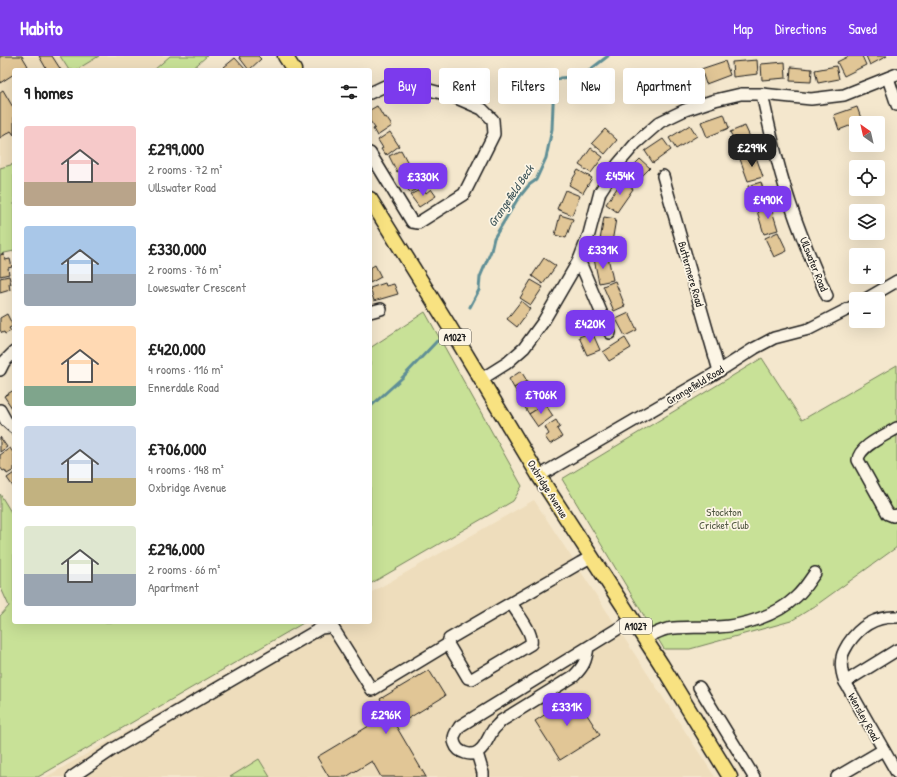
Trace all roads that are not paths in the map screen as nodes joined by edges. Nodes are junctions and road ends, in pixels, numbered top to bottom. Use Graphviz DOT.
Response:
graph roads {
  1 [pos="286,56"];
  2 [pos="293,68"];
  3 [pos="892,76"];
  4 [pos="372,92"];
  5 [pos="762,94"];
  6 [pos="897,105"];
  7 [pos="372,156"];
  8 [pos="663,176"];
  9 [pos="372,201"];
  10 [pos="579,260"];
  11 [pos="897,281"];
  12 [pos="878,292"];
  13 [pos="827,296"];
  14 [pos="381,309"];
  15 [pos="849,309"];
  16 [pos="372,311"];
  17 [pos="610,333"];
  18 [pos="12,354"];
  19 [pos="0,370"];
  20 [pos="719,371"];
  21 [pos="480,380"];
  22 [pos="0,410"];
  23 [pos="12,426"];
  24 [pos="897,428"];
  25 [pos="539,476"];
  26 [pos="897,515"];
  27 [pos="591,557"];
  28 [pos="815,573"];
  29 [pos="511,603"];
  30 [pos="897,616"];
  31 [pos="632,620"];
  32 [pos="330,624"];
  33 [pos="644,639"];
  34 [pos="448,644"];
  35 [pos="588,647"];
  36 [pos="897,650"];
  37 [pos="845,682"];
  38 [pos="699,687"];
  39 [pos="883,750"];
  40 [pos="477,753"];
  41 [pos="897,773"];
  42 [pos="72,777"];
  43 [pos="483,777"];
  44 [pos="730,777"];
  45 [pos="754,777"];
  46 [pos="837,777"];
  1 -- 2 [label="main road"];
  3 -- 5 [label="street"];
  3 -- 6 [label="street"];
  4 -- 7 [label="street"];
  5 -- 10 [label="street"];
  5 -- 13 [label="street, Ullswater Road"];
  8 -- 20 [label="street, Buttermere Road"];
  9 -- 21 [label="main road, Oxbridge Avenue / A1027"];
  10 -- 17 [label="street"];
  10 -- 21 [label="street"];
  11 -- 12 [label="street"];
  14 -- 16 [label="street"];
  15 -- 20 [label="street, Grangefield Road"];
  18 -- 19 [label="street"];
  20 -- 25 [label="street, Grangefield Road"];
  21 -- 25 [label="main road, Oxbridge Avenue / A1027"];
  22 -- 23 [label="street"];
  24 -- 26 [label="street"];
  25 -- 27 [label="main road, Oxbridge Avenue / A1027"];
  27 -- 29 [label="street"];
  27 -- 31 [label="main road, Oxbridge Avenue / A1027"];
  28 -- 33 [label="street"];
  29 -- 34 [label="street"];
  29 -- 34 [label="street"];
  30 -- 37 [label="street, Wensley Road"];
  31 -- 33 [label="main road, Oxbridge Avenue / A1027"];
  31 -- 35 [label="street"];
  32 -- 34 [label="street"];
  32 -- 42 [label="street"];
  33 -- 44 [label="main road, Oxbridge Avenue / A1027"];
  35 -- 40 [label="street"];
  35 -- 40 [label="street"];
  36 -- 37 [label="street"];
  37 -- 39 [label="street, Wensley Road"];
  38 -- 45 [label="street"];
  39 -- 41 [label="street, Wensley Road"];
  39 -- 46 [label="street"];
  40 -- 43 [label="street"];
}
